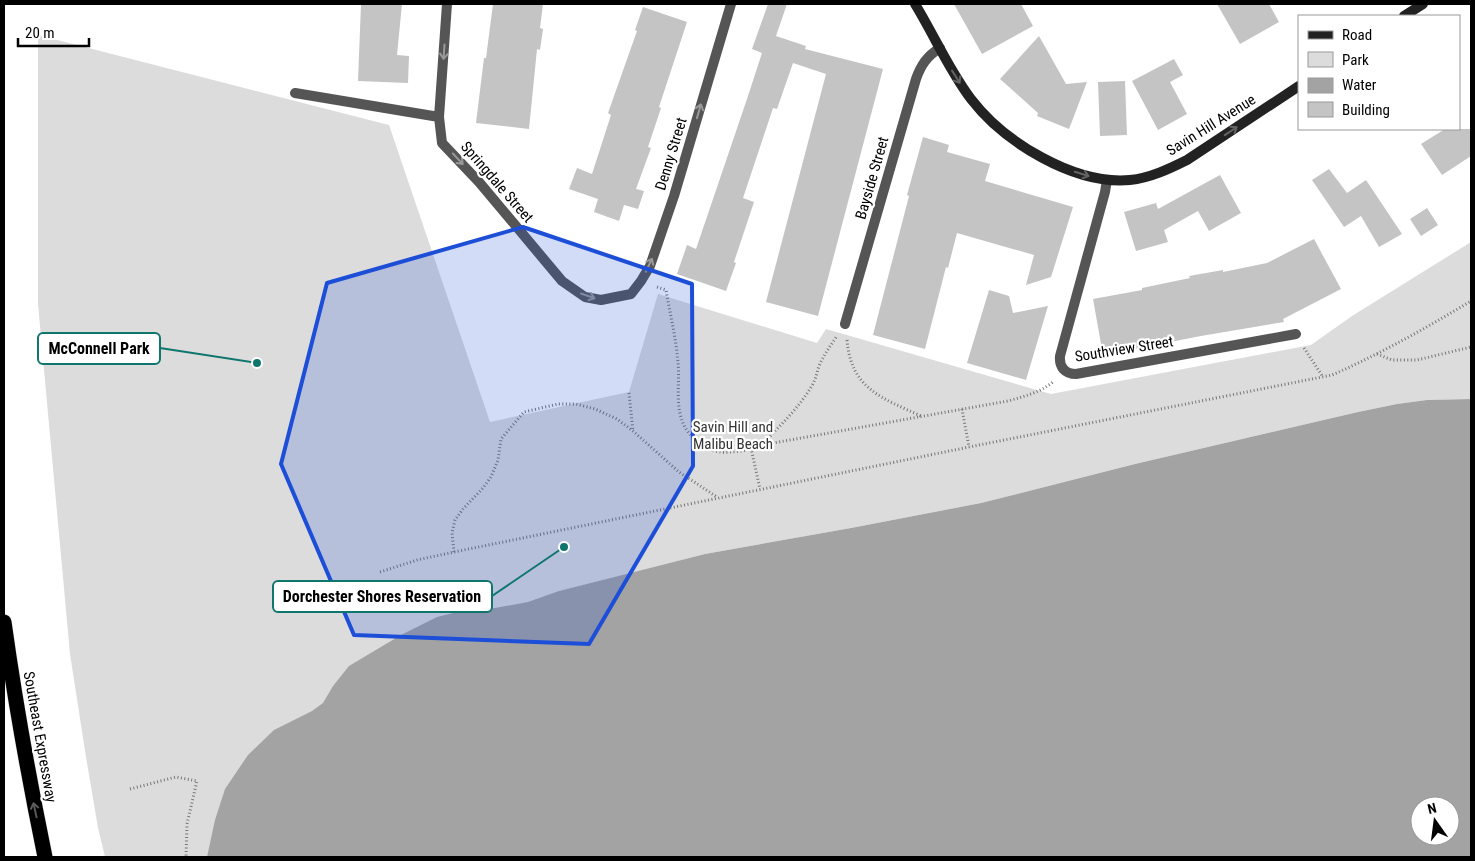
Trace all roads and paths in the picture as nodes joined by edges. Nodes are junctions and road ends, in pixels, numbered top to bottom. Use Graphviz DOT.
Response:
graph roads {
  1 [pos="447,4"];
  2 [pos="731,4"];
  3 [pos="915,4"];
  4 [pos="1423,4"];
  5 [pos="1406,15"];
  6 [pos="940,48"];
  7 [pos="1298,87"];
  8 [pos="295,93"];
  9 [pos="439,117"];
  10 [pos="1107,180"];
  11 [pos="641,281"];
  12 [pos="617,297"];
  13 [pos="1471,301"];
  14 [pos="845,324"];
  15 [pos="1296,334"];
  16 [pos="1471,347"];
  17 [pos="1376,354"];
  18 [pos="1064,370"];
  19 [pos="1323,377"];
  20 [pos="629,392"];
  21 [pos="962,409"];
  22 [pos="921,416"];
  23 [pos="633,431"];
  24 [pos="762,446"];
  25 [pos="969,447"];
  26 [pos="751,448"];
  27 [pos="760,489"];
  28 [pos="717,498"];
  29 [pos="454,552"];
  30 [pos="380,572"];
  31 [pos="4,622"];
  32 [pos="130,789"];
  33 [pos="45,857"];
  34 [pos="186,857"];
  1 -- 9 [label="street, Springdale Street, one-way"];
  11 -- 2 [label="street, Denny Street, one-way"];
  3 -- 6 [label="street, Savin Hill Avenue"];
  4 -- 5 [label="street"];
  6 -- 10 [label="street, Savin Hill Avenue, one-way"];
  6 -- 14 [label="street, Bayside Street"];
  10 -- 7 [label="street, Savin Hill Avenue, one-way"];
  8 -- 9 [label="street"];
  9 -- 12 [label="street, Springdale Street, one-way"];
  10 -- 18 [label="street, Southview Street"];
  11 -- 12 [label="street, Denny Street"];
  11 -- 26 [label="path"];
  13 -- 17 [label="path"];
  14 -- 22 [label="path"];
  14 -- 24 [label="path"];
  15 -- 18 [label="street, Southview Street"];
  15 -- 19 [label="path"];
  16 -- 17 [label="path"];
  17 -- 19 [label="path"];
  18 -- 21 [label="path"];
  19 -- 25 [label="path"];
  20 -- 23 [label="path"];
  21 -- 22 [label="path"];
  21 -- 25 [label="path"];
  22 -- 24 [label="path"];
  23 -- 28 [label="path"];
  23 -- 29 [label="path"];
  24 -- 26 [label="path"];
  25 -- 27 [label="path"];
  26 -- 27 [label="path"];
  27 -- 28 [label="path"];
  28 -- 29 [label="path"];
  29 -- 30 [label="path"];
  33 -- 31 [label="highway, Southeast Expressway, one-way"];
  32 -- 34 [label="path"];
}
